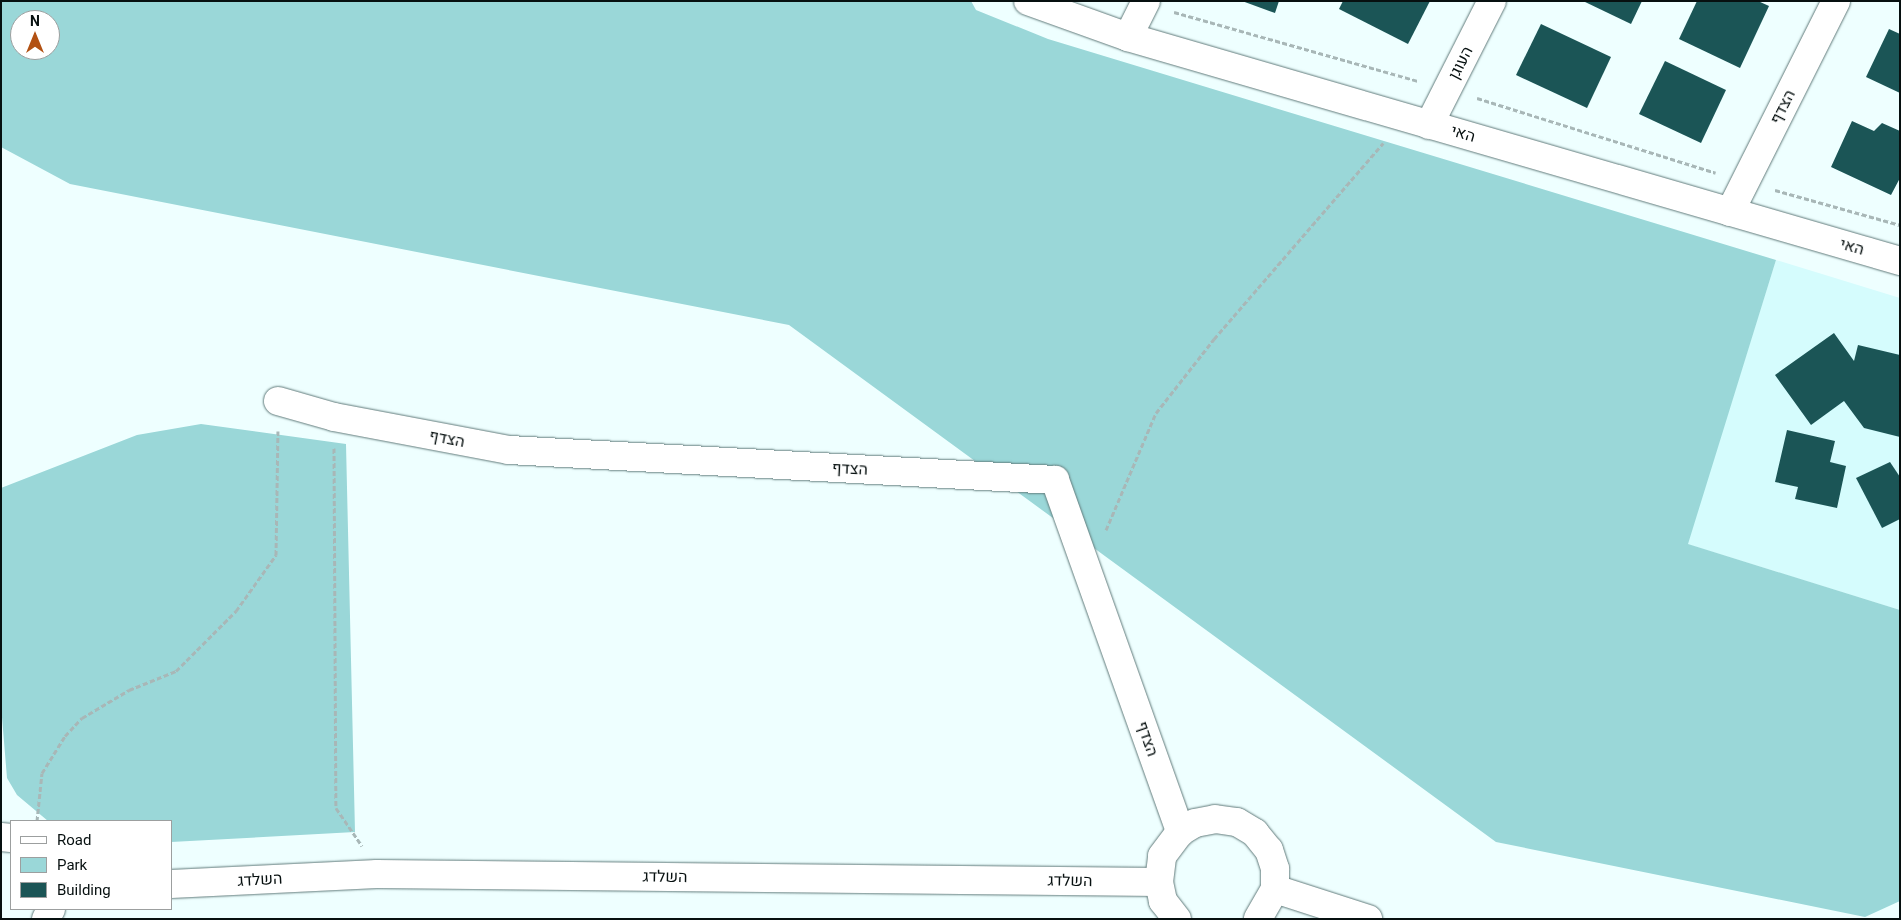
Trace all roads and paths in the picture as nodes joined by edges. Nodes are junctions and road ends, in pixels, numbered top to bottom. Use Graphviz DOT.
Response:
graph roads {
  1 [pos="1028,1"];
  2 [pos="1492,1"];
  3 [pos="1836,1"];
  4 [pos="1145,2"];
  5 [pos="1128,37"];
  6 [pos="1448,89"];
  7 [pos="1417,121"];
  8 [pos="1745,182"];
  9 [pos="1730,212"];
  10 [pos="1900,225"];
  11 [pos="1900,261"];
  12 [pos="278,401"];
  13 [pos="334,417"];
  14 [pos="1088,572"];
  15 [pos="37,820"];
  16 [pos="1180,832"];
  17 [pos="377,874"];
  18 [pos="1158,882"];
  19 [pos="172,884"];
  20 [pos="1275,889"];
  21 [pos="1177,919"];
  22 [pos="1258,919"];
  23 [pos="1368,919"];
  1 -- 5 [label="street, האי"];
  2 -- 6 [label="street, העוגן"];
  3 -- 8 [label="street, הצדף"];
  4 -- 5 [label="street"];
  4 -- 6 [label="path"];
  5 -- 7 [label="street, האי"];
  6 -- 7 [label="street, העוגן"];
  6 -- 8 [label="path"];
  7 -- 9 [label="street, האי"];
  7 -- 14 [label="path"];
  8 -- 9 [label="street, הצדף"];
  8 -- 10 [label="path"];
  9 -- 11 [label="street, האי"];
  12 -- 13 [label="street, הצדף"];
  12 -- 15 [label="path"];
  13 -- 14 [label="street, הצדף"];
  13 -- 17 [label="path"];
  14 -- 16 [label="street, הצדף"];
  16 -- 18 [label="street"];
  16 -- 20 [label="street"];
  17 -- 18 [label="street, השלדג"];
  17 -- 19 [label="street, השלדג"];
  18 -- 21 [label="street"];
  20 -- 22 [label="street"];
  20 -- 23 [label="street"];
}
